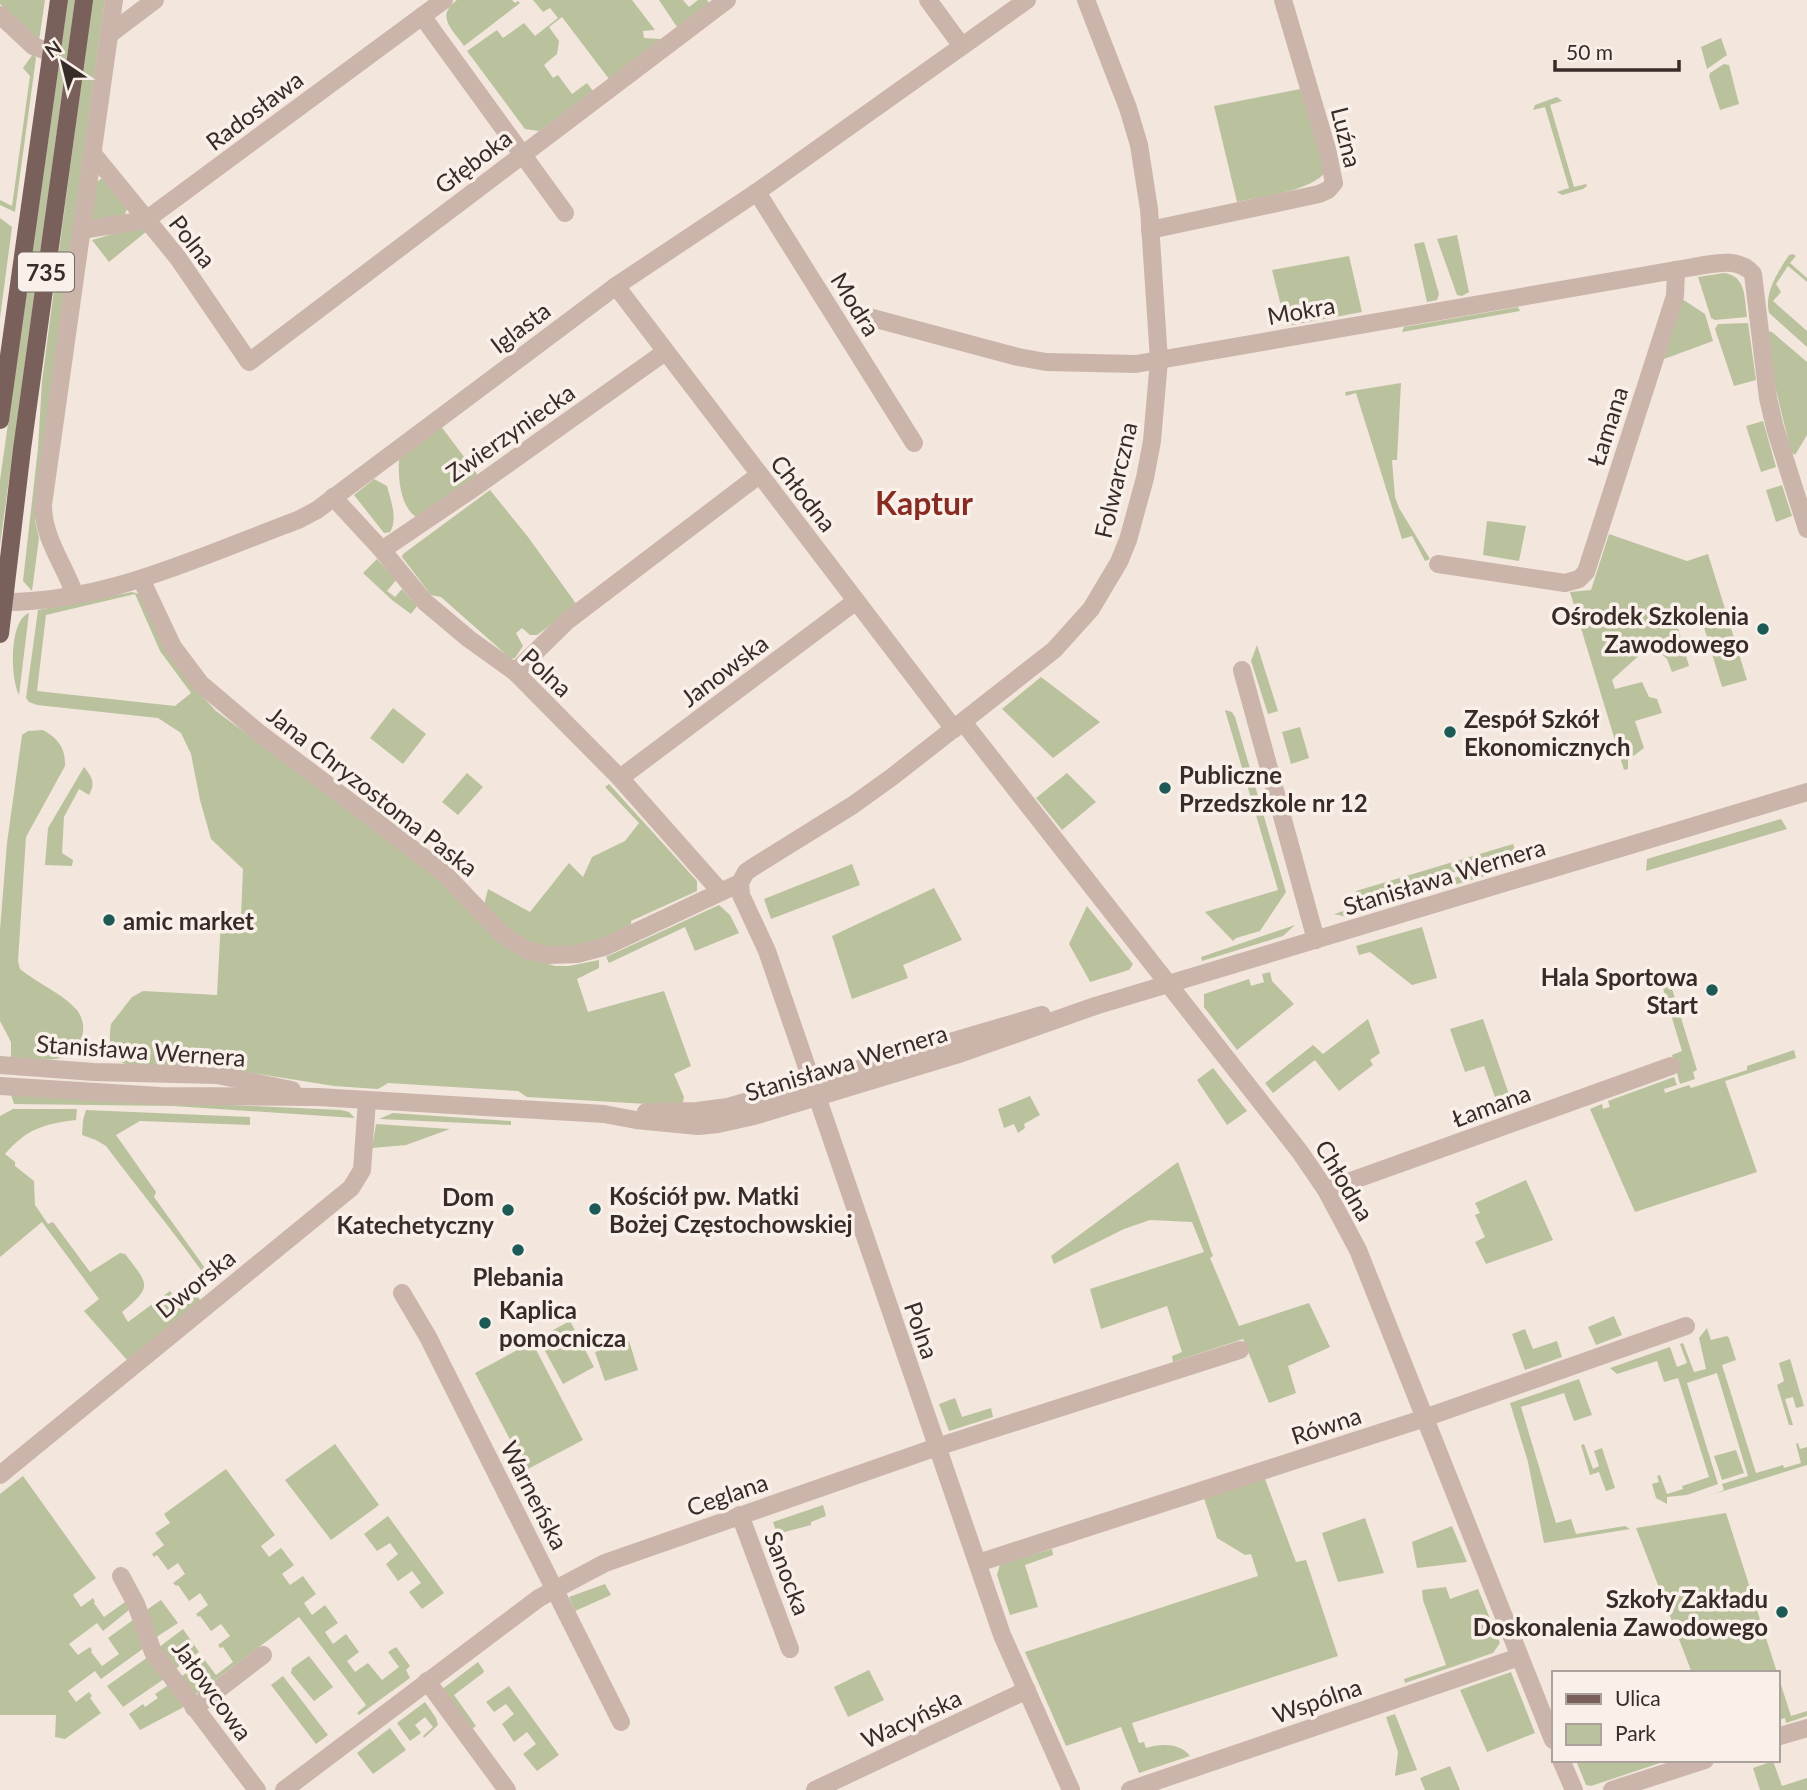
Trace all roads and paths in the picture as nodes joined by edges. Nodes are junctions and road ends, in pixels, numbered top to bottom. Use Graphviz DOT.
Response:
graph roads {
  1 [pos="59,0"];
  2 [pos="84,0"];
  3 [pos="114,0"];
  4 [pos="155,0"];
  5 [pos="443,0"];
  6 [pos="727,0"];
  7 [pos="929,0"];
  8 [pos="1027,0"];
  9 [pos="1086,0"];
  10 [pos="1283,0"];
  11 [pos="0,15"];
  12 [pos="422,16"];
  13 [pos="110,34"];
  14 [pos="961,45"];
  15 [pos="52,53"];
  16 [pos="93,154"];
  17 [pos="522,154"];
  18 [pos="757,192"];
  19 [pos="565,214"];
  20 [pos="146,220"];
  21 [pos="82,230"];
  22 [pos="1150,230"];
  23 [pos="1676,270"];
  24 [pos="617,286"];
  25 [pos="865,316"];
  26 [pos="665,352"];
  27 [pos="1159,360"];
  28 [pos="249,362"];
  29 [pos="0,420"];
  30 [pos="914,443"];
  31 [pos="760,475"];
  32 [pos="333,497"];
  33 [pos="1807,529"];
  34 [pos="382,550"];
  35 [pos="1438,564"];
  36 [pos="141,579"];
  37 [pos="75,594"];
  38 [pos="856,601"];
  39 [pos="3,602"];
  40 [pos="0,634"];
  41 [pos="1242,670"];
  42 [pos="515,672"];
  43 [pos="958,725"];
  44 [pos="620,778"];
  45 [pos="1807,792"];
  46 [pos="740,883"];
  47 [pos="720,891"];
  48 [pos="1316,940"];
  49 [pos="1168,984"];
  50 [pos="0,1065"];
  51 [pos="1671,1066"];
  52 [pos="0,1086"];
  53 [pos="814,1090"];
  54 [pos="318,1097"];
  55 [pos="367,1100"];
  56 [pos="1326,1190"];
  57 [pos="402,1293"];
  58 [pos="1686,1326"];
  59 [pos="1240,1350"];
  60 [pos="1423,1418"];
  61 [pos="937,1447"];
  62 [pos="0,1475"];
  63 [pos="740,1515"];
  64 [pos="978,1563"];
  65 [pos="121,1576"];
  66 [pos="555,1589"];
  67 [pos="790,1649"];
  68 [pos="263,1655"];
  69 [pos="1519,1657"];
  70 [pos="427,1681"];
  71 [pos="1027,1690"];
  72 [pos="194,1708"];
  73 [pos="621,1722"];
  74 [pos="1807,1728"];
  75 [pos="1779,1736"];
  76 [pos="1552,1738"];
  77 [pos="1563,1762"];
  78 [pos="1699,1762"];
  79 [pos="257,1790"];
  80 [pos="284,1790"];
  81 [pos="507,1790"];
  82 [pos="815,1790"];
  83 [pos="1071,1790"];
  84 [pos="1130,1790"];
  85 [pos="1574,1790"];
  86 [pos="1612,1790"];
  1 -- 15 [label="main road, 735"];
  2 -- 39 [label="main road, 735"];
  3 -- 13 [label="street"];
  4 -- 13 [label="street"];
  5 -- 12 [label="street, Radosława"];
  6 -- 17 [label="street, Głęboka"];
  7 -- 14 [label="street"];
  8 -- 14 [label="street, Iglasta"];
  9 -- 22 [label="street, Folwarczna"];
  10 -- 22 [label="street, Luźna"];
  11 -- 15 [label="street"];
  12 -- 17 [label="street"];
  12 -- 20 [label="street, Radosława"];
  13 -- 16 [label="street"];
  14 -- 18 [label="street, Iglasta"];
  15 -- 29 [label="main road, 735"];
  16 -- 20 [label="street, Polna"];
  16 -- 21 [label="street"];
  17 -- 19 [label="street"];
  17 -- 28 [label="street, Głęboka"];
  18 -- 24 [label="street, Iglasta"];
  18 -- 30 [label="street, Modra"];
  20 -- 21 [label="street, Radosława"];
  20 -- 28 [label="street, Polna"];
  21 -- 37 [label="street"];
  22 -- 27 [label="street, Folwarczna"];
  23 -- 27 [label="street, Mokra"];
  23 -- 33 [label="street, Mokra"];
  23 -- 35 [label="street, Łamana"];
  24 -- 26 [label="street, Chłodna"];
  24 -- 32 [label="street, Iglasta"];
  25 -- 27 [label="street, Mokra"];
  26 -- 31 [label="street, Chłodna"];
  26 -- 34 [label="street, Zwierzyniecka"];
  27 -- 43 [label="street, Folwarczna"];
  31 -- 38 [label="street, Chłodna"];
  31 -- 42 [label="street"];
  32 -- 34 [label="street, Polna"];
  32 -- 36 [label="street, Iglasta"];
  34 -- 42 [label="street, Polna"];
  36 -- 37 [label="street, Iglasta"];
  36 -- 47 [label="street, Jana Chryzostoma Paska"];
  37 -- 39 [label="street, Iglasta"];
  38 -- 43 [label="street, Chłodna"];
  38 -- 44 [label="street, Janowska"];
  39 -- 40 [label="main road, 735"];
  41 -- 48 [label="street"];
  42 -- 44 [label="street, Polna"];
  43 -- 46 [label="street, Folwarczna"];
  43 -- 49 [label="street, Chłodna"];
  44 -- 47 [label="street, Polna"];
  45 -- 48 [label="street, Stanisława Wernera"];
  46 -- 47 [label="street, Jana Chryzostoma Paska"];
  46 -- 53 [label="street, Polna"];
  48 -- 49 [label="street, Stanisława Wernera"];
  49 -- 53 [label="street, Stanisława Wernera"];
  49 -- 56 [label="street, Chłodna"];
  50 -- 54 [label="street, Stanisława Wernera"];
  51 -- 56 [label="street, Łamana"];
  52 -- 54 [label="street, Stanisława Wernera"];
  53 -- 55 [label="street, Stanisława Wernera"];
  53 -- 61 [label="street, Polna"];
  54 -- 55 [label="street, Stanisława Wernera"];
  55 -- 62 [label="street, Dworska"];
  56 -- 60 [label="street, Chłodna"];
  57 -- 66 [label="street, Warneńska"];
  58 -- 60 [label="street, Równa"];
  59 -- 61 [label="street, Ceglana"];
  60 -- 64 [label="street, Równa"];
  60 -- 69 [label="street, Chłodna"];
  61 -- 63 [label="street, Ceglana"];
  61 -- 64 [label="street, Polna"];
  63 -- 66 [label="street, Ceglana"];
  63 -- 67 [label="street, Sanocka"];
  64 -- 71 [label="street, Polna"];
  65 -- 72 [label="street, Jałowcowa"];
  66 -- 70 [label="street, Ceglana"];
  66 -- 73 [label="street, Warneńska"];
  68 -- 72 [label="street"];
  69 -- 76 [label="street, Chłodna"];
  69 -- 84 [label="street, Wspólna"];
  70 -- 80 [label="street, Ceglana"];
  70 -- 81 [label="street"];
  71 -- 82 [label="street, Wacyńska"];
  71 -- 83 [label="street, Polna"];
  72 -- 79 [label="street, Jałowcowa"];
  74 -- 75 [label="street"];
  77 -- 85 [label="street"];
  78 -- 86 [label="street"];
}
